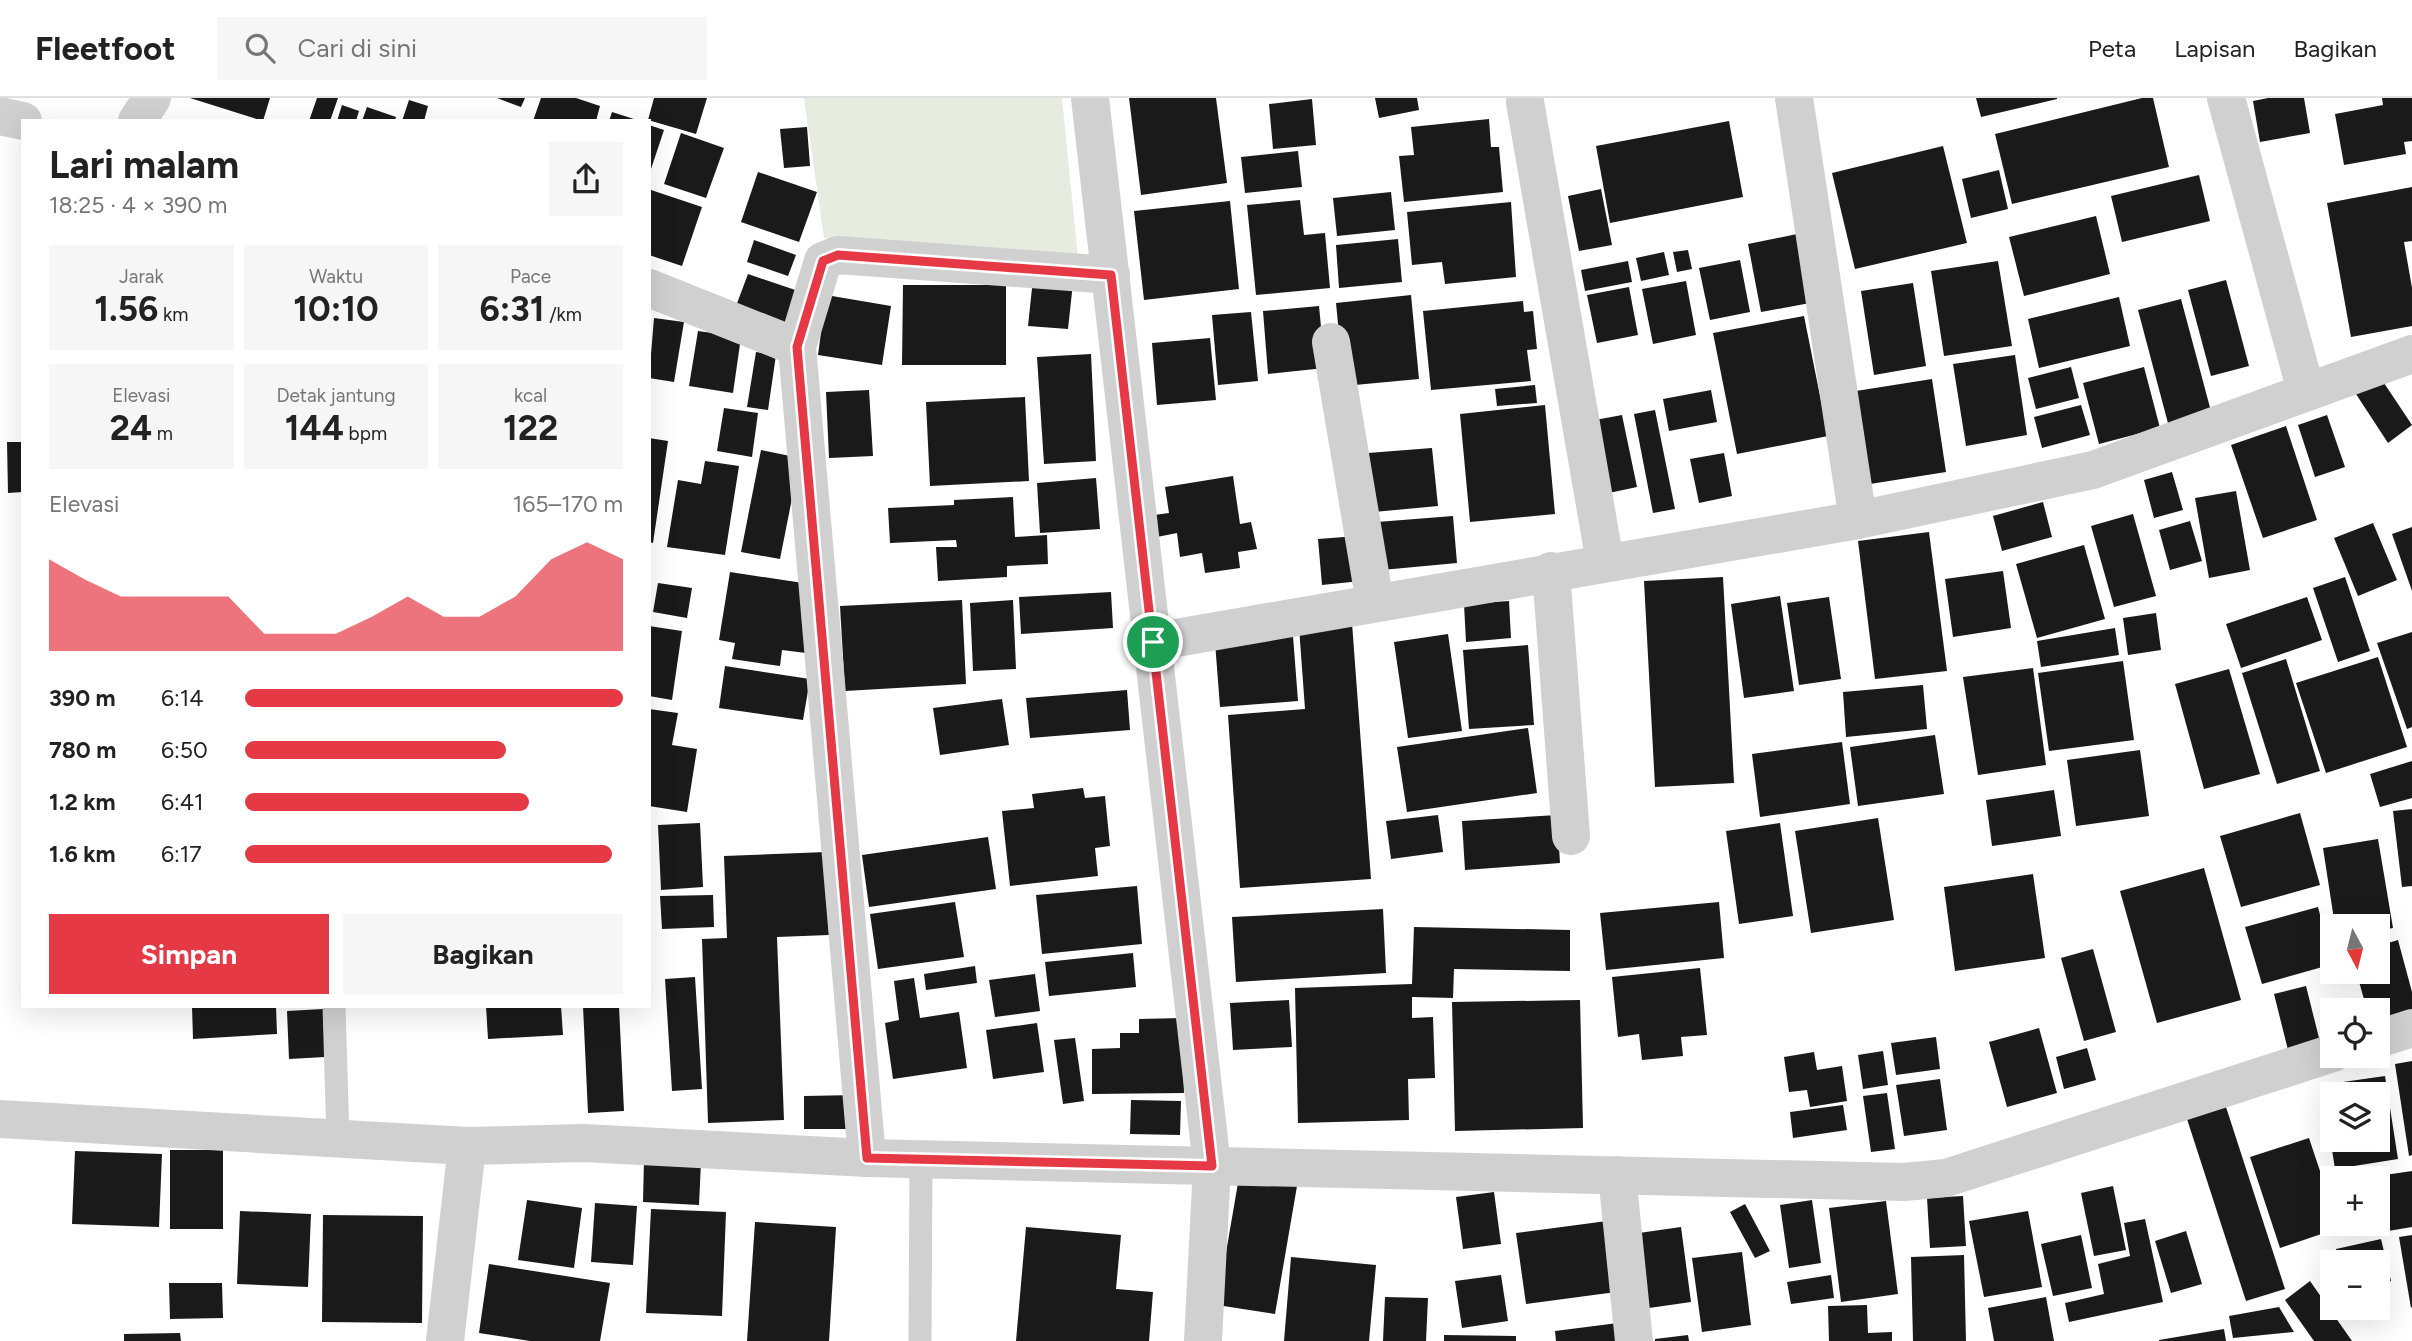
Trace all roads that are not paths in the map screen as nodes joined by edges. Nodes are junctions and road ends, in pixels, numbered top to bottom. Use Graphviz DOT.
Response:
graph roads {
  1 [pos="152,98"];
  2 [pos="1090,98"];
  3 [pos="1794,98"];
  4 [pos="2226,98"];
  5 [pos="1525,102"];
  6 [pos="0,116"];
  7 [pos="138,119"];
  8 [pos="21,121"];
  9 [pos="1111,275"];
  10 [pos="651,289"];
  11 [pos="1331,341"];
  12 [pos="797,347"];
  13 [pos="2412,354"];
  14 [pos="2306,391"];
  15 [pos="1858,520"];
  16 [pos="1605,562"];
  17 [pos="1551,571"];
  18 [pos="1375,603"];
  19 [pos="1153,642"];
  20 [pos="1571,836"];
  21 [pos="334,1008"];
  22 [pos="2412,1028"];
  23 [pos="2390,1035"];
  24 [pos="2320,1057"];
  25 [pos="0,1119"];
  26 [pos="338,1139"];
  27 [pos="467,1146"];
  28 [pos="867,1158"];
  29 [pos="921,1159"];
  30 [pos="1212,1166"];
  31 [pos="1617,1175"];
  32 [pos="445,1341"];
  33 [pos="920,1341"];
  34 [pos="1203,1341"];
  35 [pos="1634,1341"];
  1 -- 7 [label="street"];
  2 -- 9 [label="street"];
  3 -- 15 [label="street"];
  4 -- 14 [label="street"];
  5 -- 16 [label="street"];
  6 -- 8 [label="street"];
  9 -- 12 [label="street"];
  9 -- 19 [label="street"];
  10 -- 12 [label="street"];
  11 -- 18 [label="street"];
  12 -- 28 [label="street"];
  13 -- 14 [label="street"];
  14 -- 15 [label="street"];
  15 -- 16 [label="street"];
  16 -- 17 [label="street"];
  17 -- 18 [label="street"];
  17 -- 20 [label="street"];
  18 -- 19 [label="street"];
  19 -- 30 [label="street"];
  21 -- 26 [label="lane"];
  22 -- 23 [label="street"];
  24 -- 31 [label="street"];
  25 -- 26 [label="street"];
  26 -- 27 [label="street"];
  27 -- 28 [label="street"];
  27 -- 32 [label="street"];
  28 -- 29 [label="street"];
  29 -- 30 [label="street"];
  29 -- 33 [label="lane"];
  30 -- 31 [label="street"];
  30 -- 34 [label="street"];
  31 -- 35 [label="street"];
}
